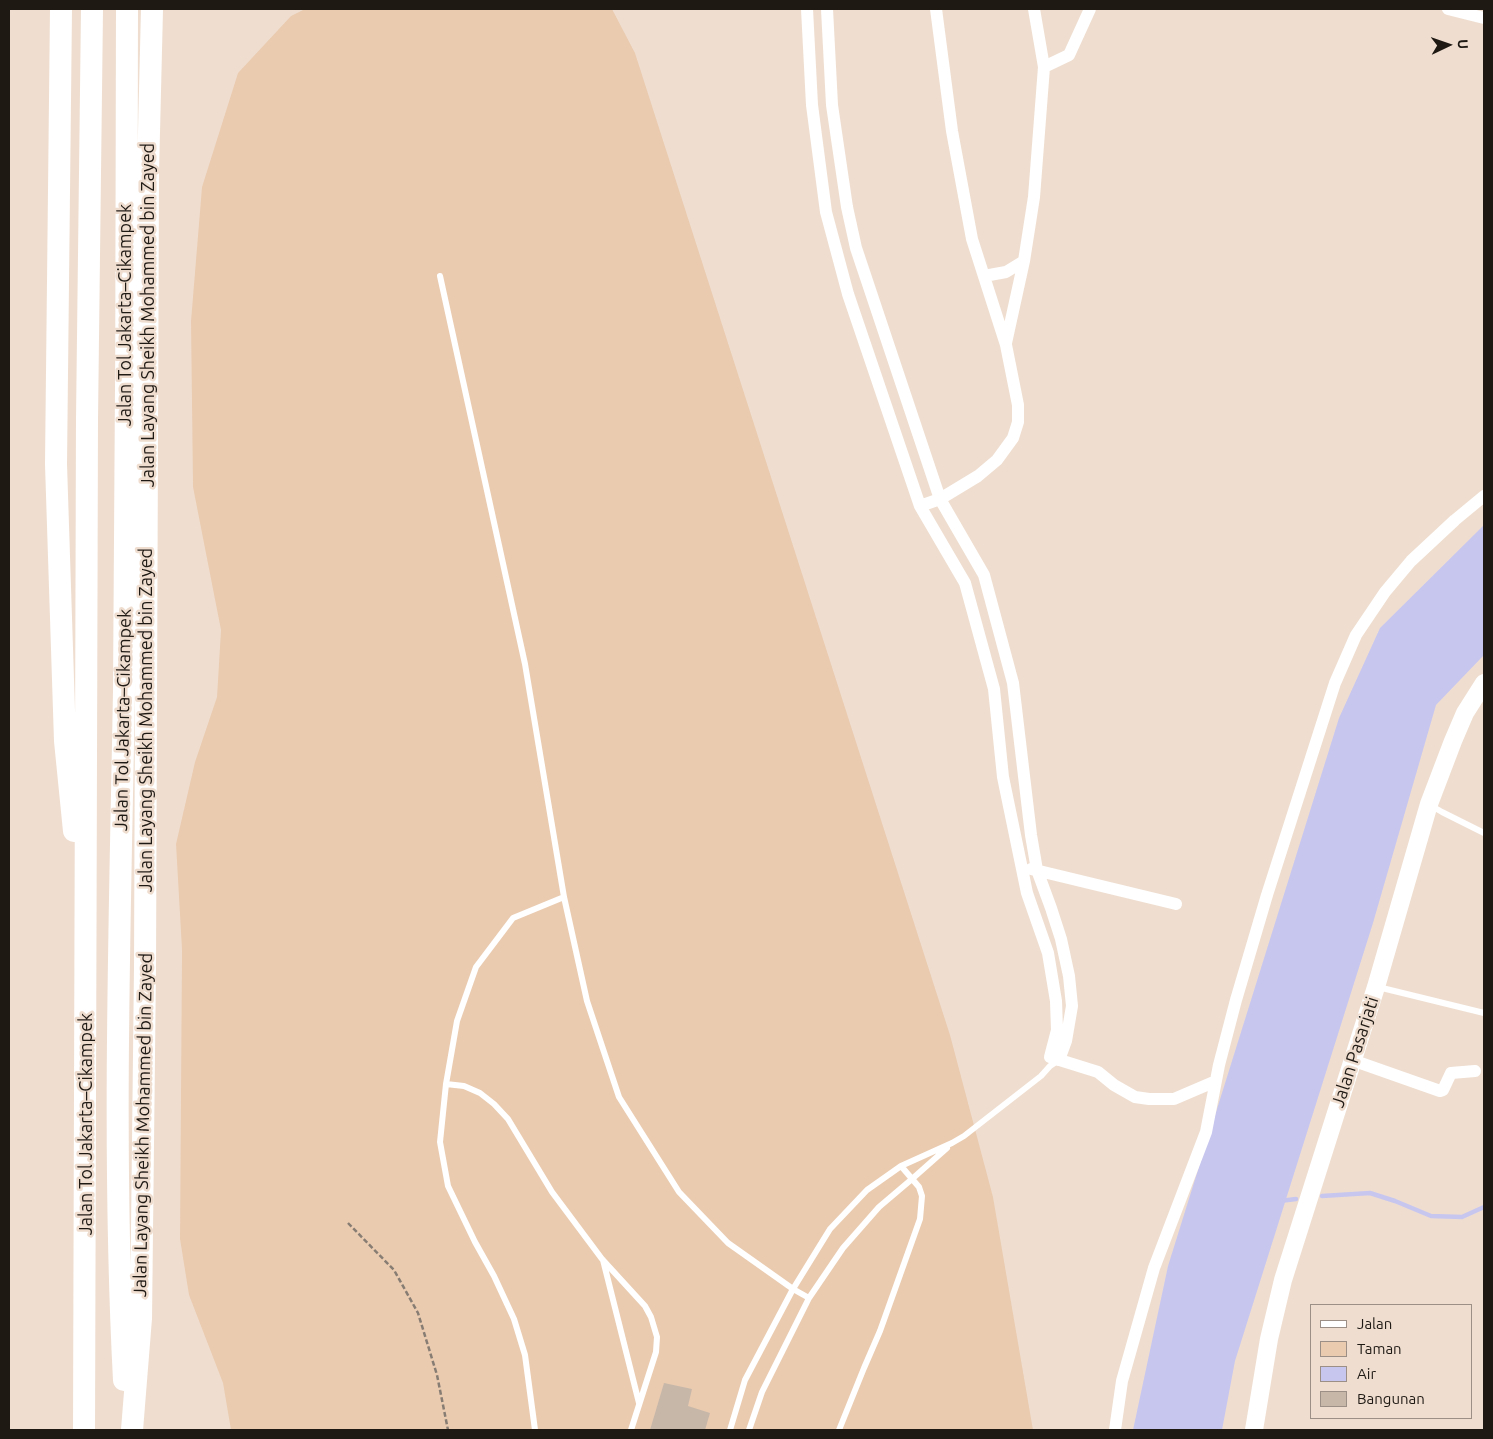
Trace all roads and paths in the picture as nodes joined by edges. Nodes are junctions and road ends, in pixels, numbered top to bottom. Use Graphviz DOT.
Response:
graph roads {
  1 [pos="61,9"];
  2 [pos="92,9"];
  3 [pos="127,9"];
  4 [pos="152,9"];
  5 [pos="807,9"];
  6 [pos="827,9"];
  7 [pos="936,9"];
  8 [pos="1034,9"];
  9 [pos="1090,9"];
  10 [pos="1447,9"];
  11 [pos="1484,18"];
  12 [pos="1044,67"];
  13 [pos="1024,261"];
  14 [pos="440,276"];
  15 [pos="984,276"];
  16 [pos="1006,345"];
  17 [pos="1484,496"];
  18 [pos="940,499"];
  19 [pos="920,506"];
  20 [pos="1484,683"];
  21 [pos="1429,804"];
  22 [pos="1484,833"];
  23 [pos="1022,867"];
  24 [pos="1037,870"];
  25 [pos="564,897"];
  26 [pos="1176,904"];
  27 [pos="86,954"];
  28 [pos="1376,987"];
  29 [pos="1484,1013"];
  30 [pos="1352,1060"];
  31 [pos="1053,1061"];
  32 [pos="1475,1071"];
  33 [pos="1216,1080"];
  34 [pos="446,1084"];
  35 [pos="952,1143"];
  36 [pos="900,1166"];
  37 [pos="912,1179"];
  38 [pos="348,1223"];
  39 [pos="602,1259"];
  40 [pos="793,1289"];
  41 [pos="810,1298"];
  42 [pos="640,1405"];
  43 [pos="84,1430"];
  44 [pos="126,1430"];
  45 [pos="132,1430"];
  46 [pos="448,1430"];
  47 [pos="535,1430"];
  48 [pos="631,1430"];
  49 [pos="730,1430"];
  50 [pos="749,1430"];
  51 [pos="839,1430"];
  52 [pos="1115,1430"];
  53 [pos="1254,1430"];
  1 -- 27 [label="highway"];
  2 -- 27 [label="highway, Jalan Tol Jakarta–Cikampek"];
  3 -- 44 [label="highway, Jalan Tol Jakarta–Cikampek"];
  4 -- 45 [label="highway, Jalan Layang Sheikh Mohammed bin Zayed"];
  5 -- 19 [label="street"];
  6 -- 18 [label="street"];
  7 -- 15 [label="street"];
  8 -- 12 [label="street"];
  9 -- 12 [label="street"];
  10 -- 11 [label="street"];
  12 -- 13 [label="street"];
  13 -- 15 [label="street"];
  13 -- 16 [label="street"];
  14 -- 25 [label="lane"];
  15 -- 16 [label="street"];
  16 -- 18 [label="street"];
  17 -- 33 [label="street"];
  18 -- 19 [label="street"];
  18 -- 24 [label="street"];
  19 -- 23 [label="street"];
  20 -- 21 [label="main road, Jalan Pasarjati"];
  21 -- 22 [label="lane"];
  21 -- 28 [label="main road, Jalan Pasarjati"];
  23 -- 24 [label="street"];
  23 -- 31 [label="street"];
  24 -- 26 [label="street"];
  24 -- 31 [label="street"];
  25 -- 34 [label="lane"];
  25 -- 40 [label="lane"];
  27 -- 43 [label="highway, Jalan Tol Jakarta–Cikampek"];
  28 -- 29 [label="lane"];
  28 -- 30 [label="main road, Jalan Pasarjati"];
  30 -- 32 [label="street"];
  30 -- 53 [label="main road, Jalan Pasarjati"];
  31 -- 33 [label="street"];
  31 -- 35 [label="lane"];
  33 -- 52 [label="street"];
  34 -- 39 [label="lane"];
  34 -- 47 [label="lane"];
  35 -- 36 [label="lane"];
  35 -- 37 [label="lane"];
  36 -- 37 [label="lane"];
  36 -- 40 [label="lane"];
  37 -- 41 [label="lane"];
  37 -- 51 [label="lane"];
  38 -- 46 [label="path"];
  39 -- 42 [label="lane"];
  39 -- 42 [label="lane"];
  40 -- 41 [label="lane"];
  40 -- 49 [label="lane"];
  41 -- 50 [label="lane"];
  42 -- 48 [label="lane"];
}
